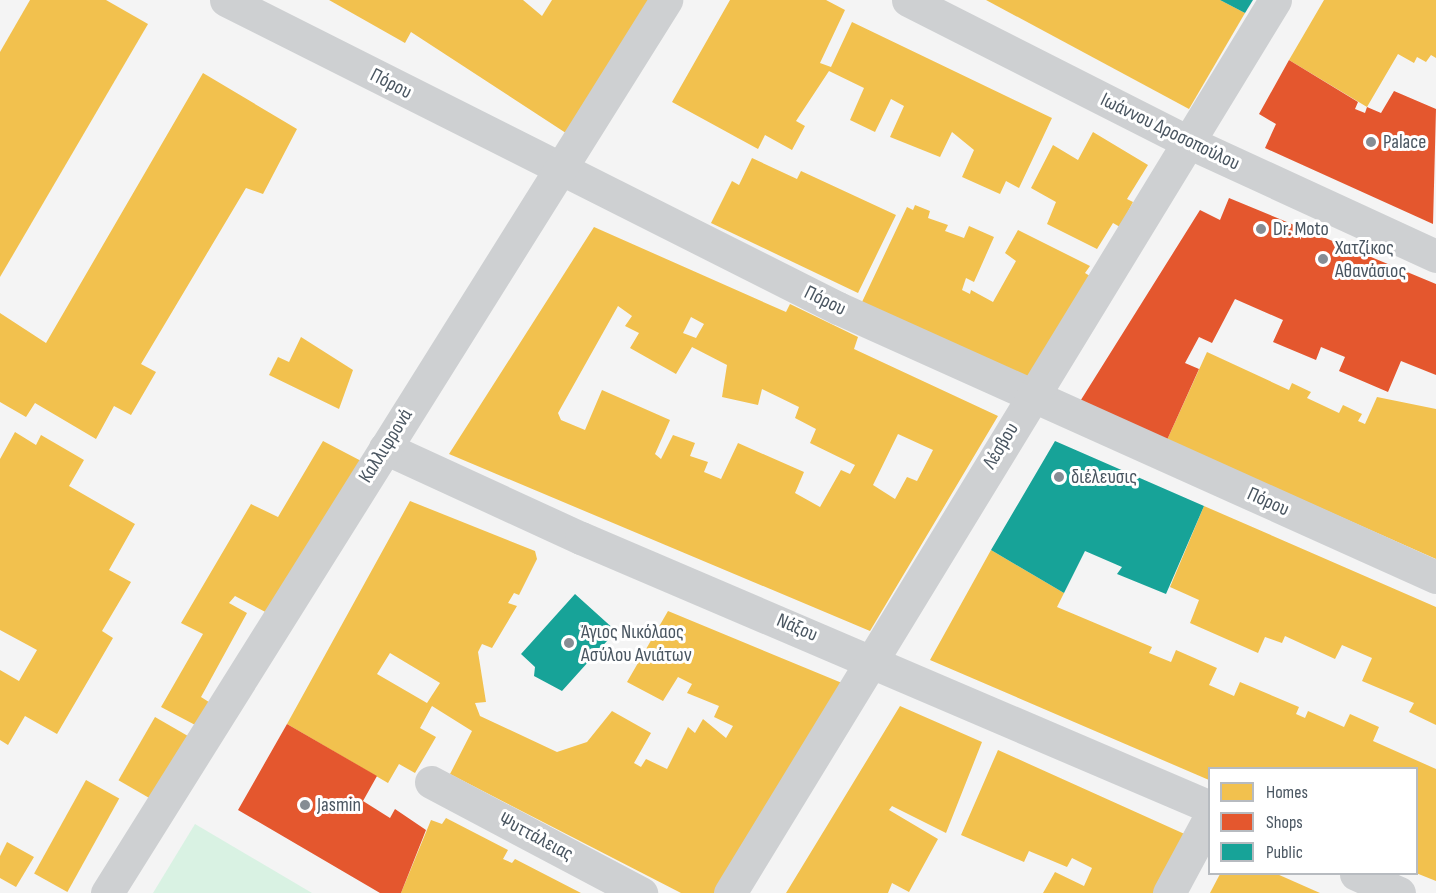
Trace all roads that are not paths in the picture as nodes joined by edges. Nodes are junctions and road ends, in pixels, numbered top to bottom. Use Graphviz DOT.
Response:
graph roads {
  1 [pos="226,0"];
  2 [pos="666,0"];
  3 [pos="909,0"];
  4 [pos="1275,0"];
  5 [pos="1188,142"];
  6 [pos="560,170"];
  7 [pos="1436,256"];
  8 [pos="1030,397"];
  9 [pos="385,448"];
  10 [pos="1436,577"];
  11 [pos="873,659"];
  12 [pos="431,782"];
  13 [pos="1208,807"];
  14 [pos="1208,819"];
  15 [pos="1360,875"];
  16 [pos="107,893"];
  17 [pos="641,893"];
  18 [pos="730,893"];
  19 [pos="1169,893"];
  20 [pos="1399,893"];
  1 -- 6 [label="street, Πόρου"];
  2 -- 6 [label="street, Καλλιφρονά"];
  3 -- 5 [label="street, Ιωάννου Δροσοπούλου"];
  4 -- 5 [label="street, Λέσβου"];
  5 -- 7 [label="street, Ιωάννου Δροσοπούλου"];
  5 -- 8 [label="street, Λέσβου"];
  6 -- 8 [label="street, Πόρου"];
  6 -- 9 [label="street, Καλλιφρονά"];
  8 -- 10 [label="street, Πόρου"];
  8 -- 11 [label="street, Λέσβου"];
  9 -- 11 [label="street, Νάξου"];
  9 -- 16 [label="street, Καλλιφρονά"];
  11 -- 13 [label="street, Νάξου"];
  11 -- 18 [label="street, Λέσβου"];
  12 -- 17 [label="street, Ψυττάλειας"];
  14 -- 19 [label="street"];
  15 -- 20 [label="street"];
}
